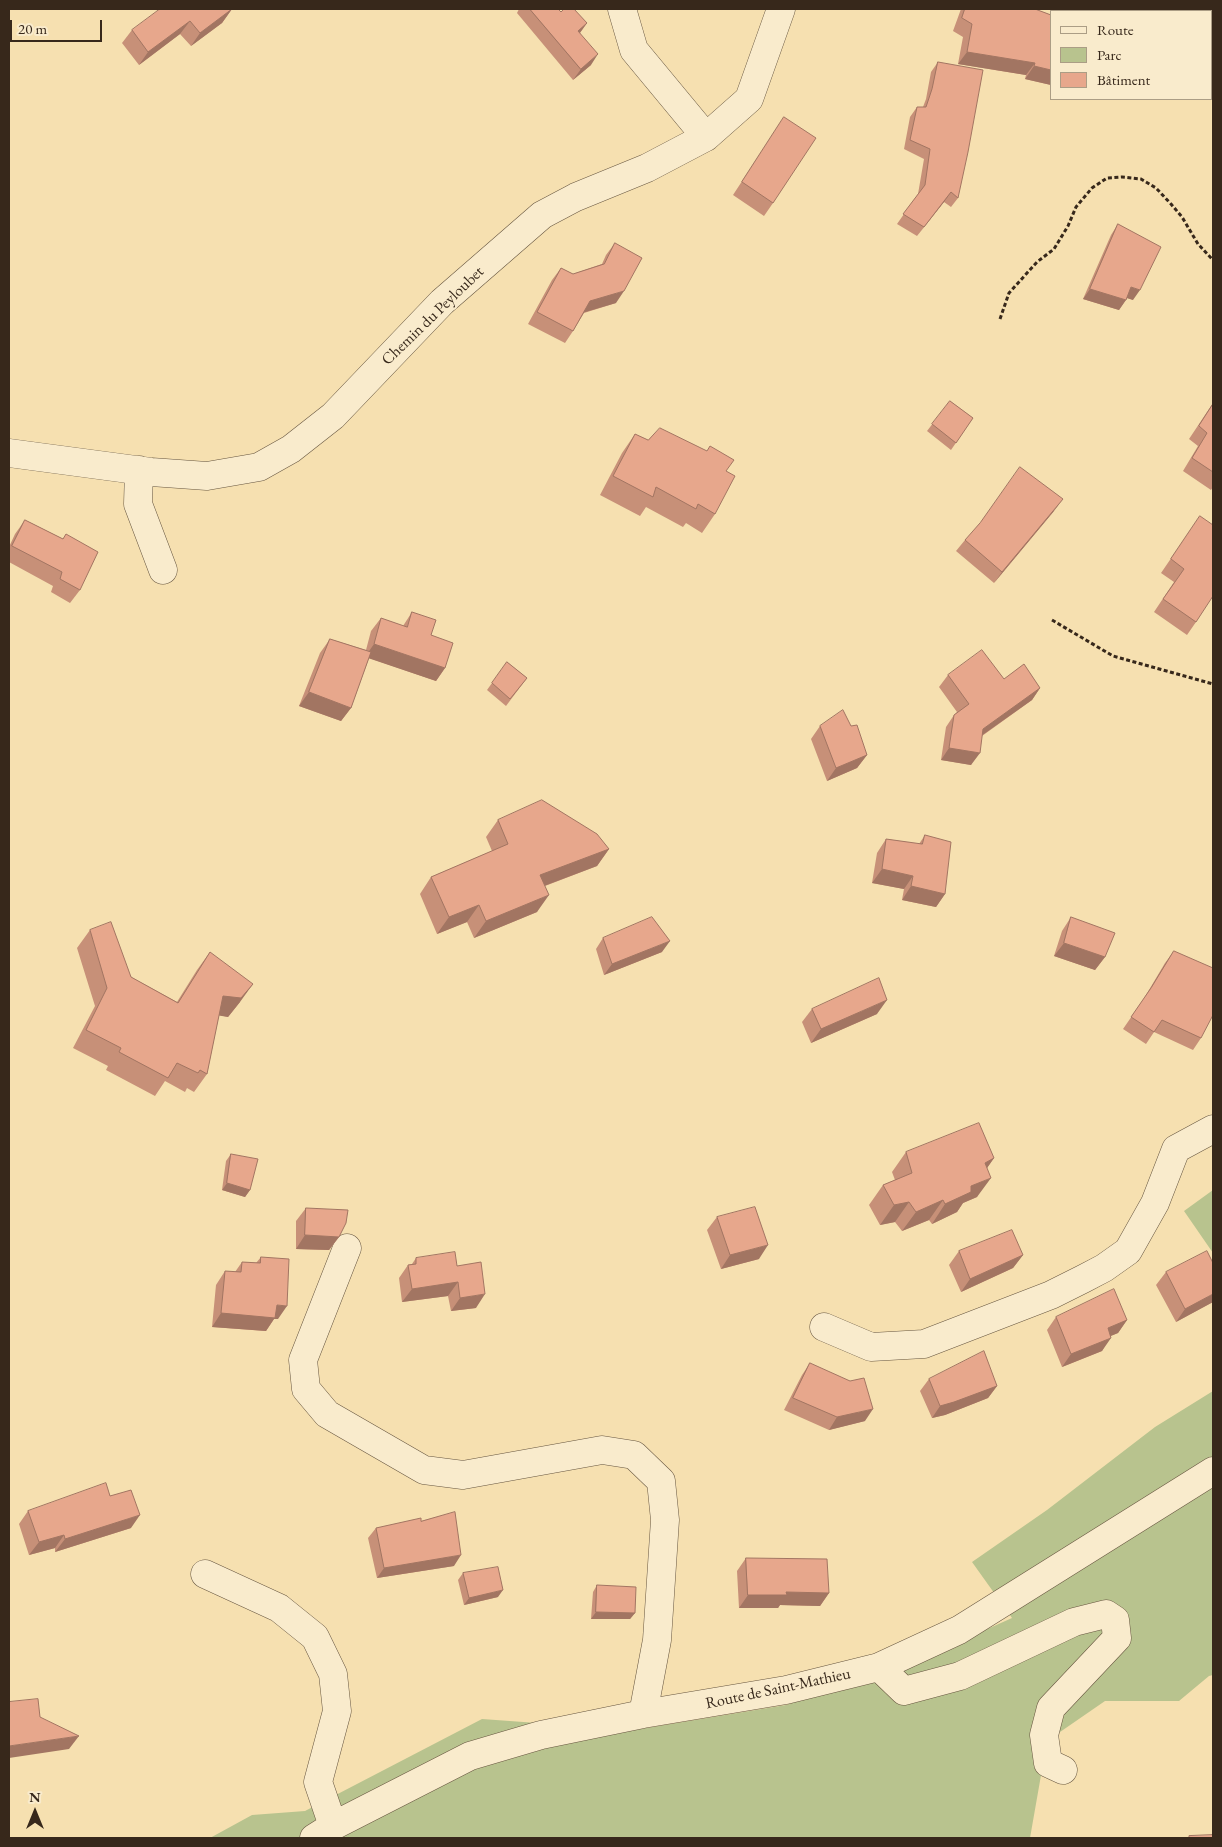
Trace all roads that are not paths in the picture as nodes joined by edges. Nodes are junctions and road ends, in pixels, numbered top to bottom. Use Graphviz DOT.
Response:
graph roads {
  1 [pos="622,9"];
  2 [pos="782,9"];
  3 [pos="706,137"];
  4 [pos="9,453"];
  5 [pos="139,470"];
  6 [pos="162,570"];
  7 [pos="1213,1128"];
  8 [pos="347,1248"];
  9 [pos="824,1327"];
  10 [pos="1213,1471"];
  11 [pos="205,1574"];
  12 [pos="879,1667"];
  13 [pos="643,1714"];
  14 [pos="1064,1770"];
  15 [pos="324,1832"];
  1 -- 3 [label="street"];
  2 -- 3 [label="street, Chemin du Peyloubet"];
  3 -- 5 [label="street, Chemin du Peyloubet"];
  4 -- 5 [label="street, Chemin du Peyloubet"];
  5 -- 6 [label="street"];
  7 -- 9 [label="street"];
  8 -- 13 [label="street"];
  10 -- 12 [label="street, Route de Saint-Mathieu"];
  11 -- 15 [label="street"];
  12 -- 13 [label="street, Route de Saint-Mathieu"];
  12 -- 14 [label="street"];
  13 -- 15 [label="street, Route de Saint-Mathieu"];
}
